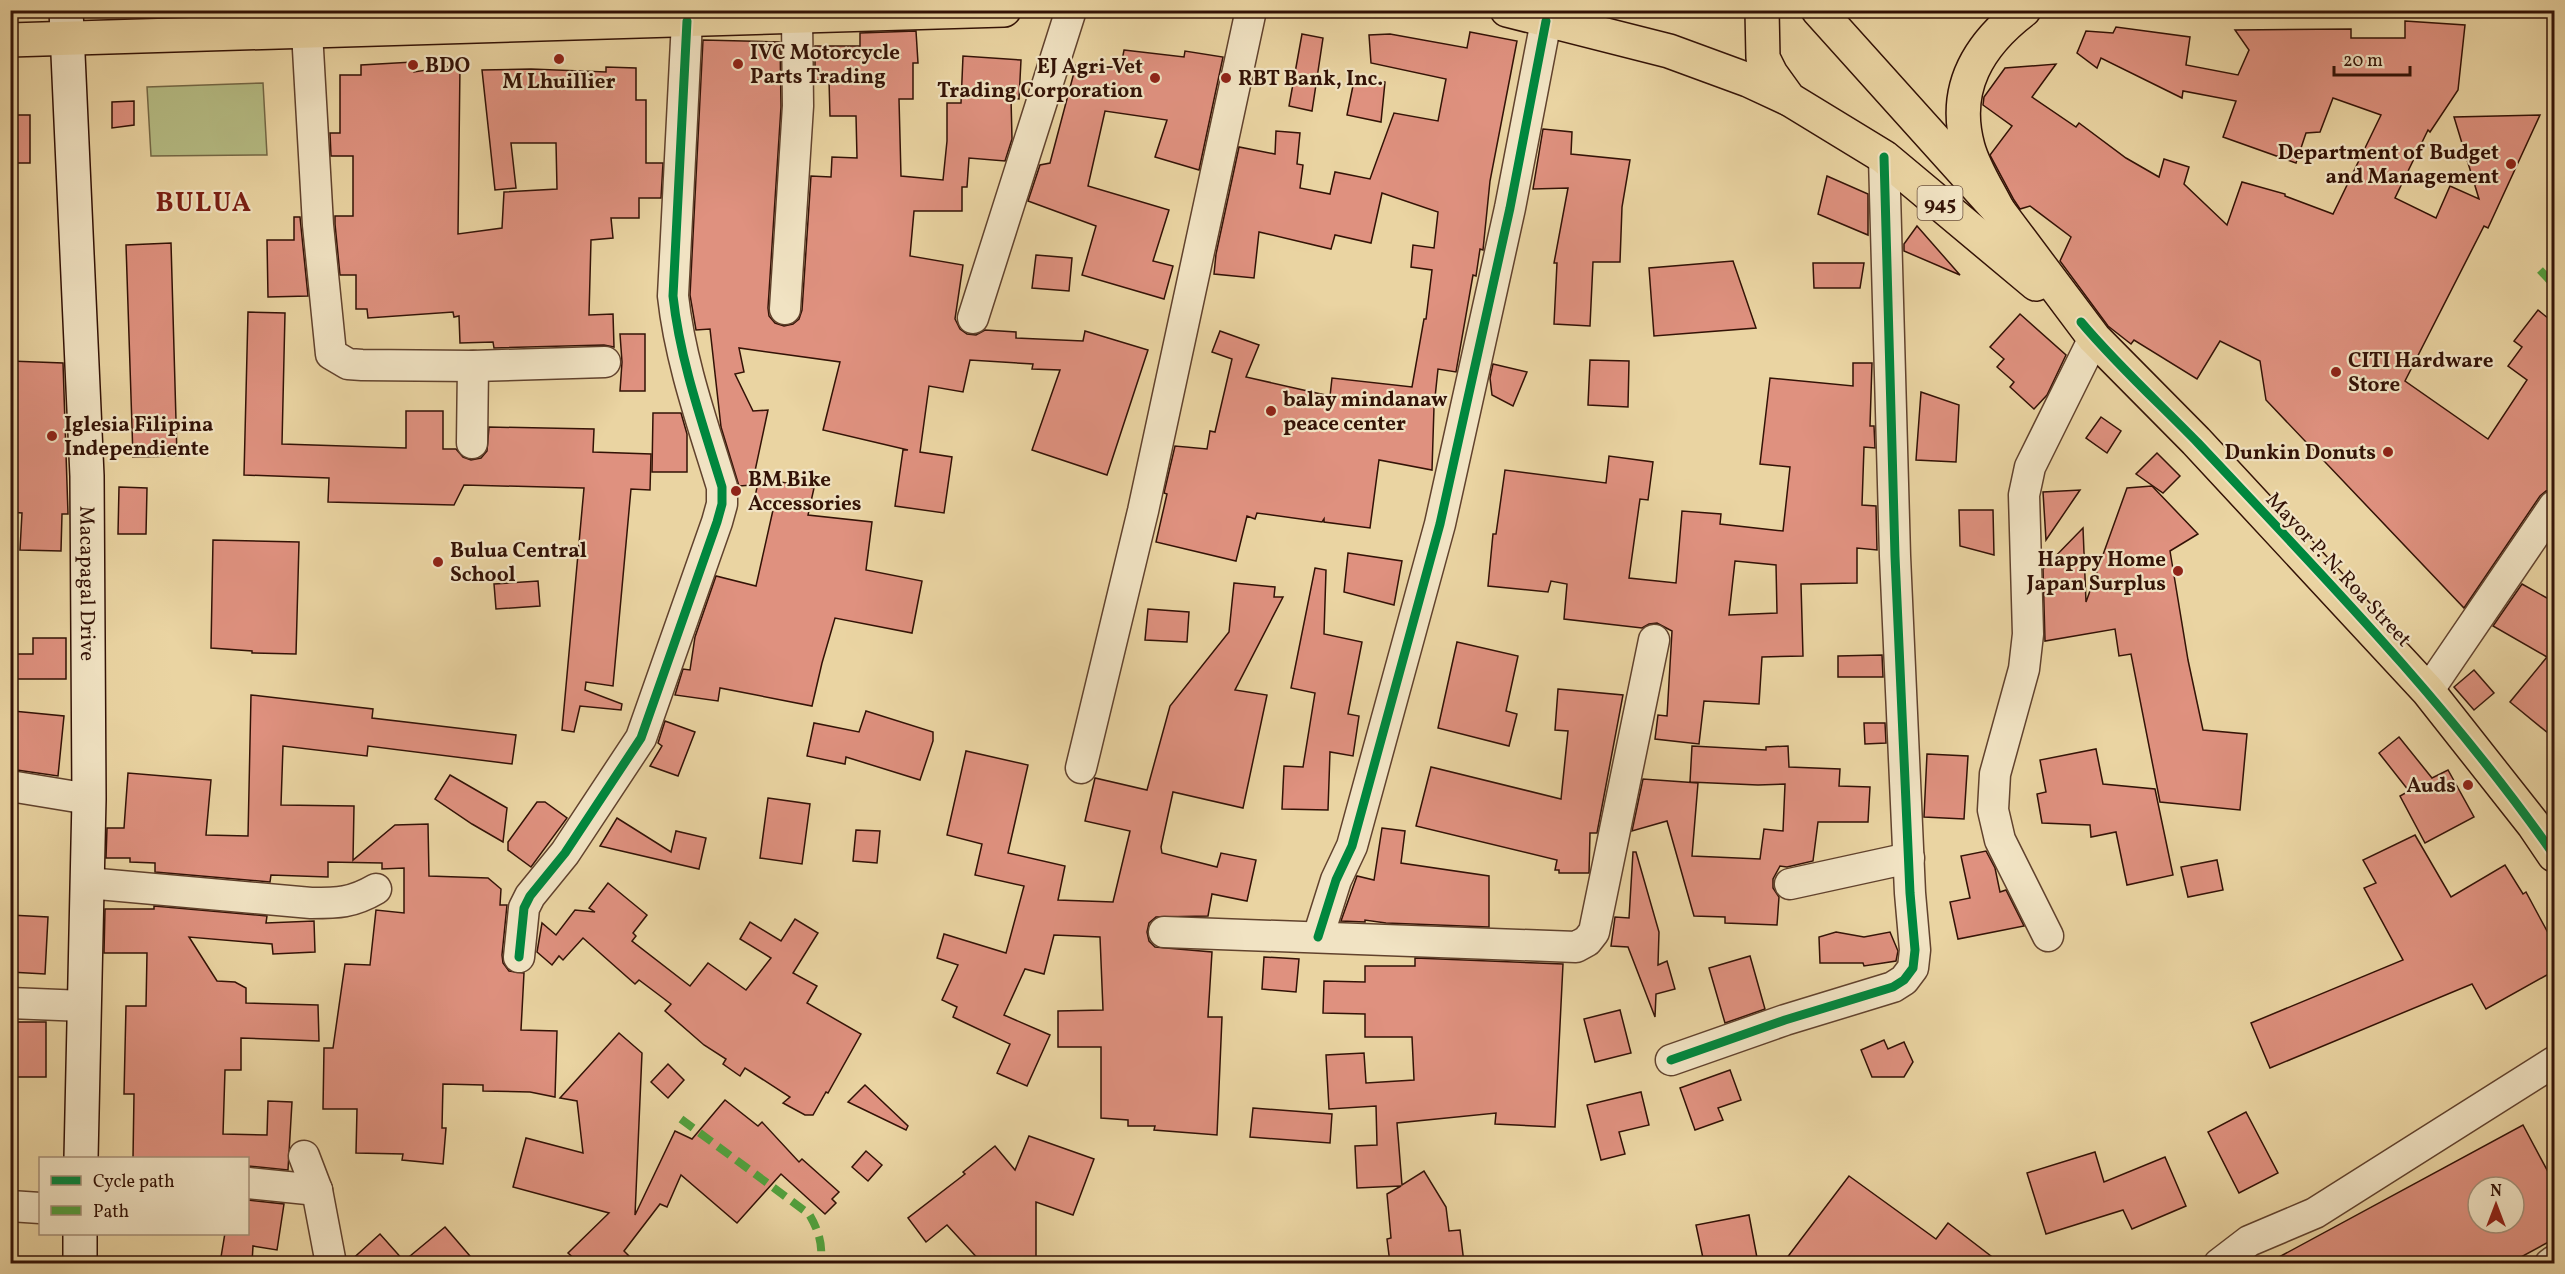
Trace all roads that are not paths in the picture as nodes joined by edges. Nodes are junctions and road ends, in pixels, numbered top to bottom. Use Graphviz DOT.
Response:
graph roads {
  1 [pos="1004,10"];
  2 [pos="1071,10"];
  3 [pos="1251,10"];
  4 [pos="1507,10"];
  5 [pos="1762,10"];
  6 [pos="1818,10"];
  7 [pos="2024,10"];
  8 [pos="867,13"];
  9 [pos="655,16"];
  10 [pos="797,18"];
  11 [pos="687,21"];
  12 [pos="1546,21"];
  13 [pos="66,25"];
  14 [pos="308,32"];
  15 [pos="10,40"];
  16 [pos="1789,99"];
  17 [pos="1884,157"];
  18 [pos="1998,210"];
  19 [pos="785,309"];
  20 [pos="973,318"];
  21 [pos="2088,330"];
  22 [pos="606,362"];
  23 [pos="473,366"];
  24 [pos="472,443"];
  25 [pos="2554,506"];
  26 [pos="1654,640"];
  27 [pos="2428,691"];
  28 [pos="1081,768"];
  29 [pos="10,786"];
  30 [pos="89,799"];
  31 [pos="2554,855"];
  32 [pos="1909,858"];
  33 [pos="87,883"];
  34 [pos="1791,884"];
  35 [pos="376,889"];
  36 [pos="1164,932"];
  37 [pos="2048,936"];
  38 [pos="1318,937"];
  39 [pos="519,957"];
  40 [pos="10,1003"];
  41 [pos="84,1006"];
  42 [pos="1671,1060"];
  43 [pos="2554,1062"];
  44 [pos="304,1156"];
  45 [pos="81,1157"];
  46 [pos="249,1184"];
  47 [pos="317,1190"];
  48 [pos="10,1206"];
  49 [pos="39,1208"];
  50 [pos="80,1235"];
  51 [pos="2554,1261"];
  52 [pos="80,1263"];
  53 [pos="331,1263"];
  54 [pos="2219,1263"];
  55 [pos="2550,1263"];
  1 -- 8 [label="main road"];
  2 -- 20 [label="street"];
  3 -- 28 [label="street"];
  4 -- 12 [label="main road"];
  5 -- 16 [label="main road, Mayor P. N. Roa Street / 945"];
  6 -- 18 [label="main road, Mayor P. N. Roa Street / 945"];
  7 -- 18 [label="main road"];
  8 -- 10 [label="main road"];
  9 -- 11 [label="main road"];
  9 -- 14 [label="main road"];
  10 -- 11 [label="main road"];
  10 -- 19 [label="street"];
  11 -- 39 [label="street"];
  12 -- 16 [label="main road"];
  12 -- 38 [label="street"];
  13 -- 14 [label="main road"];
  13 -- 15 [label="main road"];
  13 -- 30 [label="main road, Macapagal Drive"];
  14 -- 23 [label="street"];
  16 -- 17 [label="main road, Mayor P. N. Roa Street / 945"];
  17 -- 21 [label="main road, Mayor P. N. Roa Street / 945"];
  17 -- 32 [label="street"];
  18 -- 21 [label="main road, Mayor P. N. Roa Street / 945"];
  21 -- 27 [label="main road, Mayor P. N. Roa Street / 945"];
  21 -- 37 [label="street"];
  22 -- 23 [label="street"];
  23 -- 24 [label="street"];
  25 -- 27 [label="street"];
  26 -- 38 [label="street"];
  27 -- 31 [label="main road, Mayor P. N. Roa Street / 945"];
  29 -- 30 [label="street"];
  30 -- 33 [label="main road, Macapagal Drive"];
  32 -- 34 [label="street"];
  32 -- 42 [label="street"];
  33 -- 35 [label="street"];
  33 -- 41 [label="main road, Macapagal Drive"];
  36 -- 38 [label="street"];
  40 -- 41 [label="street"];
  41 -- 45 [label="main road, Macapagal Drive"];
  43 -- 54 [label="street"];
  44 -- 47 [label="street"];
  46 -- 47 [label="street"];
  47 -- 53 [label="street"];
  48 -- 49 [label="street"];
  50 -- 52 [label="main road"];
  51 -- 55 [label="street"];
}
